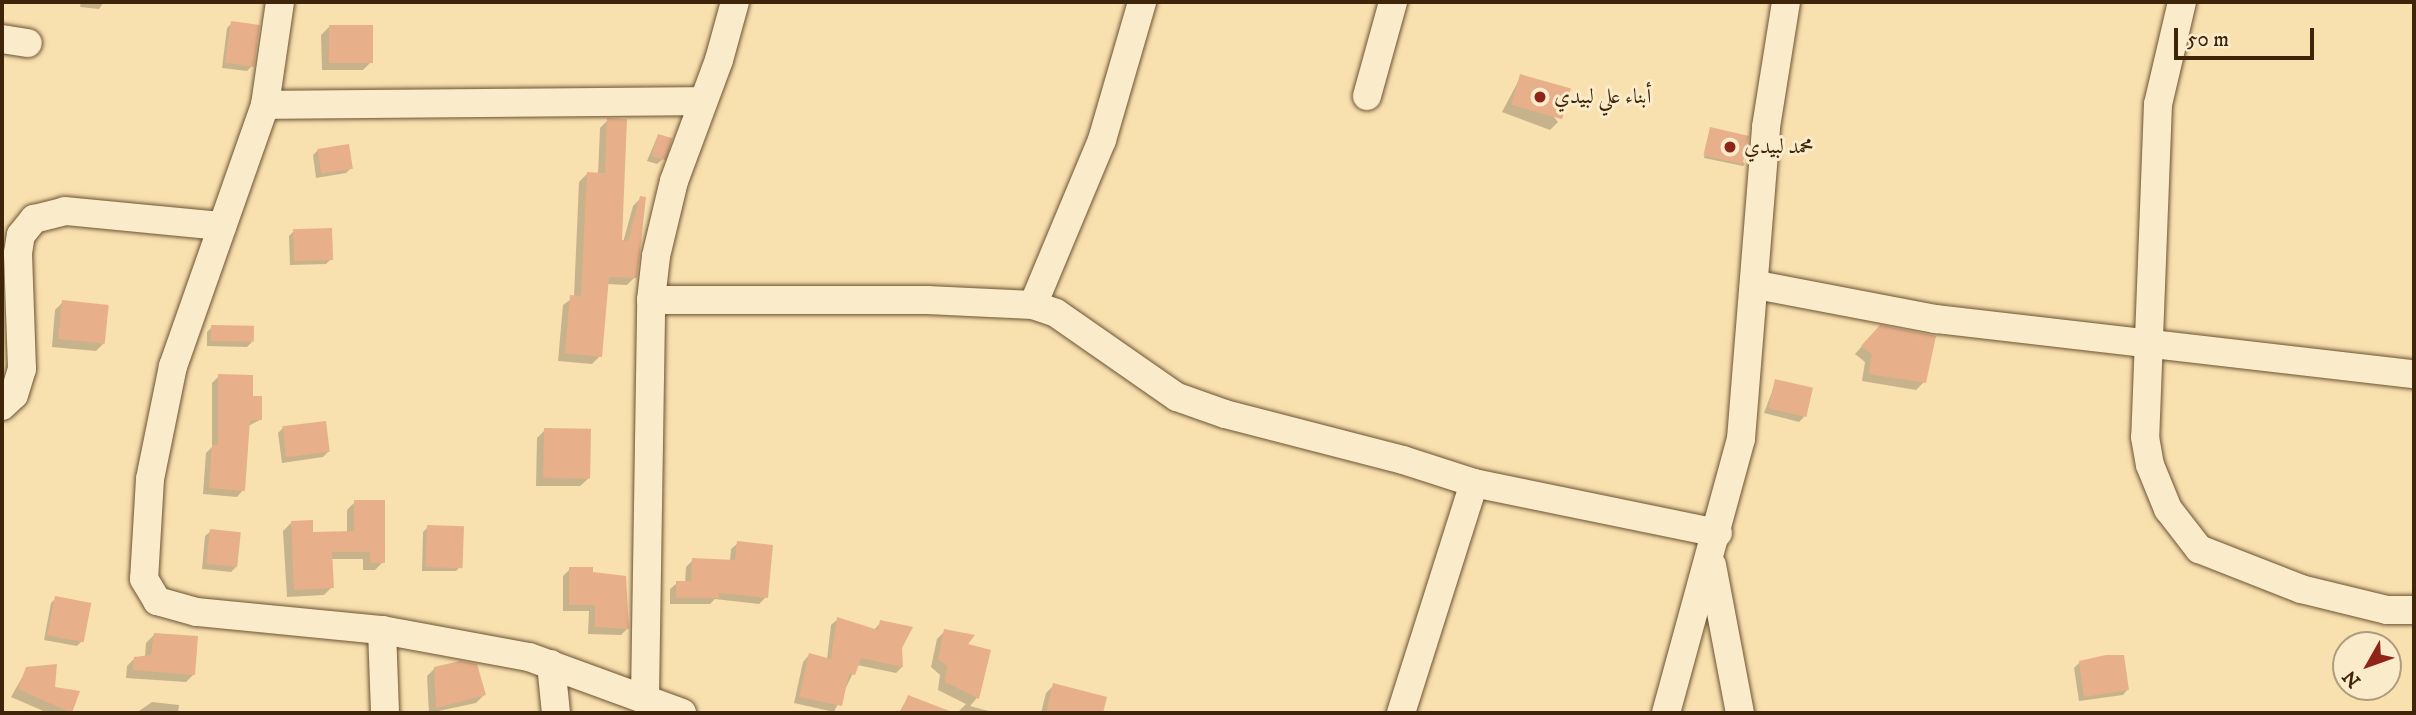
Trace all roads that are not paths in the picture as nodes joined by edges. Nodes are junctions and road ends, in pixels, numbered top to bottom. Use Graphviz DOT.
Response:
graph roads {
  1 [pos="280,2"];
  2 [pos="735,2"];
  3 [pos="1142,2"];
  4 [pos="1393,2"];
  5 [pos="1786,2"];
  6 [pos="2182,2"];
  7 [pos="1367,96"];
  8 [pos="702,101"];
  9 [pos="265,105"];
  10 [pos="222,226"];
  11 [pos="1756,285"];
  12 [pos="651,300"];
  13 [pos="1033,305"];
  14 [pos="2149,344"];
  15 [pos="2414,374"];
  16 [pos="2,406"];
  17 [pos="1474,484"];
  18 [pos="1718,533"];
  19 [pos="1711,560"];
  20 [pos="2414,610"];
  21 [pos="382,630"];
  22 [pos="551,664"];
  23 [pos="645,697"];
  24 [pos="385,713"];
  25 [pos="556,713"];
  26 [pos="682,713"];
  27 [pos="1402,713"];
  28 [pos="1666,713"];
  29 [pos="1740,713"];
  1 -- 9 [label="street"];
  2 -- 8 [label="street"];
  3 -- 13 [label="street"];
  4 -- 7 [label="street"];
  5 -- 11 [label="street"];
  6 -- 14 [label="street"];
  8 -- 9 [label="street"];
  8 -- 12 [label="street"];
  9 -- 10 [label="street"];
  10 -- 16 [label="street"];
  10 -- 21 [label="street"];
  11 -- 14 [label="street"];
  11 -- 18 [label="street"];
  12 -- 13 [label="street"];
  12 -- 23 [label="street"];
  13 -- 17 [label="street"];
  14 -- 15 [label="street"];
  14 -- 20 [label="street"];
  17 -- 18 [label="street"];
  17 -- 27 [label="street"];
  18 -- 19 [label="street"];
  19 -- 28 [label="street"];
  19 -- 29 [label="street"];
  21 -- 22 [label="street"];
  21 -- 24 [label="street"];
  22 -- 23 [label="street"];
  22 -- 25 [label="street"];
  23 -- 26 [label="street"];
}
